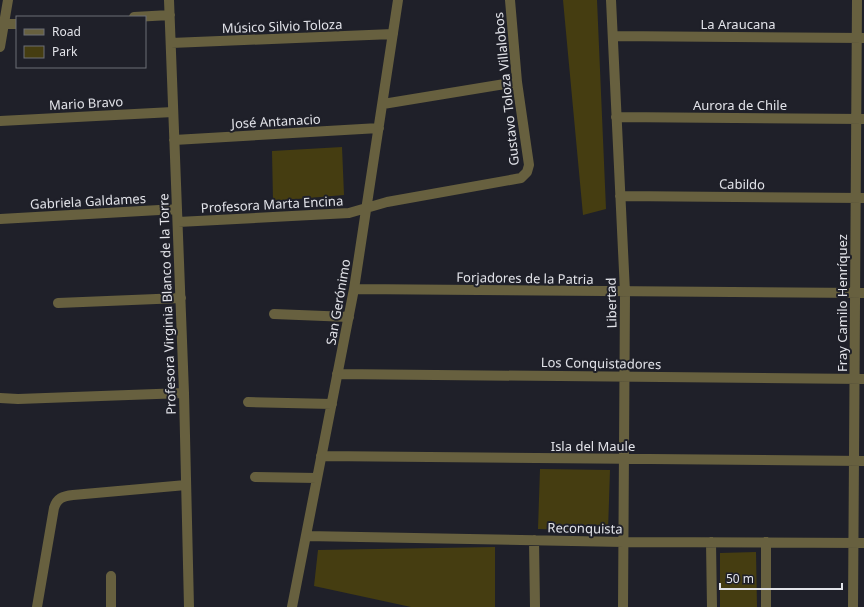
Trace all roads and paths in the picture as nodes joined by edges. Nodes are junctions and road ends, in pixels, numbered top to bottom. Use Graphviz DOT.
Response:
graph roads {
  1 [pos="8,0"];
  2 [pos="169,0"];
  3 [pos="398,0"];
  4 [pos="510,0"];
  5 [pos="611,0"];
  6 [pos="858,0"];
  7 [pos="170,15"];
  8 [pos="146,16"];
  9 [pos="4,24"];
  10 [pos="16,24"];
  11 [pos="393,34"];
  12 [pos="613,36"];
  13 [pos="861,38"];
  14 [pos="171,43"];
  15 [pos="0,47"];
  16 [pos="518,82"];
  17 [pos="383,104"];
  18 [pos="174,112"];
  19 [pos="616,117"];
  20 [pos="860,119"];
  21 [pos="0,121"];
  22 [pos="379,128"];
  23 [pos="174,140"];
  24 [pos="525,175"];
  25 [pos="620,196"];
  26 [pos="860,198"];
  27 [pos="367,208"];
  28 [pos="177,209"];
  29 [pos="0,219"];
  30 [pos="178,222"];
  31 [pos="354,289"];
  32 [pos="625,292"];
  33 [pos="860,293"];
  34 [pos="180,298"];
  35 [pos="58,303"];
  36 [pos="274,314"];
  37 [pos="349,317"];
  38 [pos="338,374"];
  39 [pos="624,377"];
  40 [pos="859,379"];
  41 [pos="184,393"];
  42 [pos="0,398"];
  43 [pos="248,402"];
  44 [pos="332,404"];
  45 [pos="321,456"];
  46 [pos="624,459"];
  47 [pos="859,461"];
  48 [pos="255,477"];
  49 [pos="317,478"];
  50 [pos="186,485"];
  51 [pos="306,536"];
  52 [pos="534,540"];
  53 [pos="623,542"];
  54 [pos="711,542"];
  55 [pos="766,542"];
  56 [pos="853,542"];
  57 [pos="864,542"];
  58 [pos="111,576"];
  59 [pos="37,607"];
  60 [pos="111,607"];
  61 [pos="189,607"];
  62 [pos="292,607"];
  63 [pos="535,607"];
  64 [pos="623,607"];
  65 [pos="712,607"];
  66 [pos="766,607"];
  67 [pos="852,607"];
  1 -- 9 [label="street"];
  2 -- 7 [label="street, Profesora Virginia Blanco de la Torre"];
  3 -- 11 [label="street, San Gerónimo"];
  4 -- 16 [label="street, Gustavo Toloza Villalobos"];
  5 -- 12 [label="street, Libertad"];
  6 -- 13 [label="street, Fray Camilo Henríquez"];
  7 -- 8 [label="street"];
  7 -- 14 [label="street, Profesora Virginia Blanco de la Torre"];
  9 -- 10 [label="street"];
  9 -- 15 [label="street"];
  11 -- 14 [label="street, Músico Silvio Toloza"];
  11 -- 17 [label="street, San Gerónimo"];
  12 -- 13 [label="street, La Araucana"];
  12 -- 19 [label="street, Libertad"];
  13 -- 20 [label="street, Fray Camilo Henríquez"];
  14 -- 18 [label="street, Profesora Virginia Blanco de la Torre"];
  16 -- 17 [label="street"];
  16 -- 24 [label="street, Gustavo Toloza Villalobos"];
  17 -- 22 [label="street, San Gerónimo"];
  18 -- 21 [label="street, Mario Bravo"];
  18 -- 23 [label="street, Profesora Virginia Blanco de la Torre"];
  19 -- 20 [label="street, Aurora de Chile"];
  19 -- 25 [label="street, Libertad"];
  20 -- 26 [label="street, Fray Camilo Henríquez"];
  22 -- 23 [label="street, José Antanacio"];
  22 -- 27 [label="street, San Gerónimo"];
  23 -- 28 [label="street, Profesora Virginia Blanco de la Torre"];
  24 -- 27 [label="street, Profesora Marta Encina"];
  25 -- 26 [label="street, Cabildo"];
  25 -- 32 [label="street, Libertad"];
  26 -- 33 [label="street, Fray Camilo Henríquez"];
  27 -- 30 [label="street, Profesora Marta Encina"];
  27 -- 31 [label="street, San Gerónimo"];
  28 -- 29 [label="street, Gabriela Galdames"];
  28 -- 30 [label="street, Profesora Virginia Blanco de la Torre"];
  30 -- 34 [label="street, Profesora Virginia Blanco de la Torre"];
  31 -- 32 [label="street, Forjadores de la Patria"];
  31 -- 37 [label="street, San Gerónimo"];
  32 -- 33 [label="street, Forjadores de la Patria"];
  32 -- 39 [label="street, Libertad"];
  33 -- 40 [label="street, Fray Camilo Henríquez"];
  34 -- 35 [label="street"];
  34 -- 41 [label="street, Profesora Virginia Blanco de la Torre"];
  36 -- 37 [label="street"];
  37 -- 38 [label="street, San Gerónimo"];
  38 -- 39 [label="street, Los Conquistadores"];
  38 -- 44 [label="street, San Gerónimo"];
  39 -- 40 [label="street, Los Conquistadores"];
  39 -- 46 [label="street, Libertad"];
  40 -- 47 [label="street, Fray Camilo Henríquez"];
  41 -- 42 [label="street"];
  41 -- 50 [label="street, Profesora Virginia Blanco de la Torre"];
  43 -- 44 [label="street"];
  44 -- 45 [label="street, San Gerónimo"];
  45 -- 46 [label="street, Isla del Maule"];
  45 -- 49 [label="street, San Gerónimo"];
  46 -- 47 [label="street, Isla del Maule"];
  46 -- 53 [label="street, Libertad"];
  47 -- 56 [label="street, Fray Camilo Henríquez"];
  48 -- 49 [label="street"];
  49 -- 51 [label="street, San Gerónimo"];
  50 -- 59 [label="street"];
  50 -- 61 [label="street, Profesora Virginia Blanco de la Torre"];
  51 -- 52 [label="street, Reconquista"];
  51 -- 62 [label="street, San Gerónimo"];
  52 -- 53 [label="street, Reconquista"];
  52 -- 63 [label="street"];
  53 -- 54 [label="street, Reconquista"];
  53 -- 64 [label="street, Libertad"];
  54 -- 55 [label="street, Reconquista"];
  54 -- 65 [label="street"];
  55 -- 56 [label="street, Reconquista"];
  55 -- 66 [label="street"];
  56 -- 57 [label="street, Reconquista"];
  56 -- 67 [label="street, Fray Camilo Henríquez"];
  58 -- 60 [label="street"];
}
